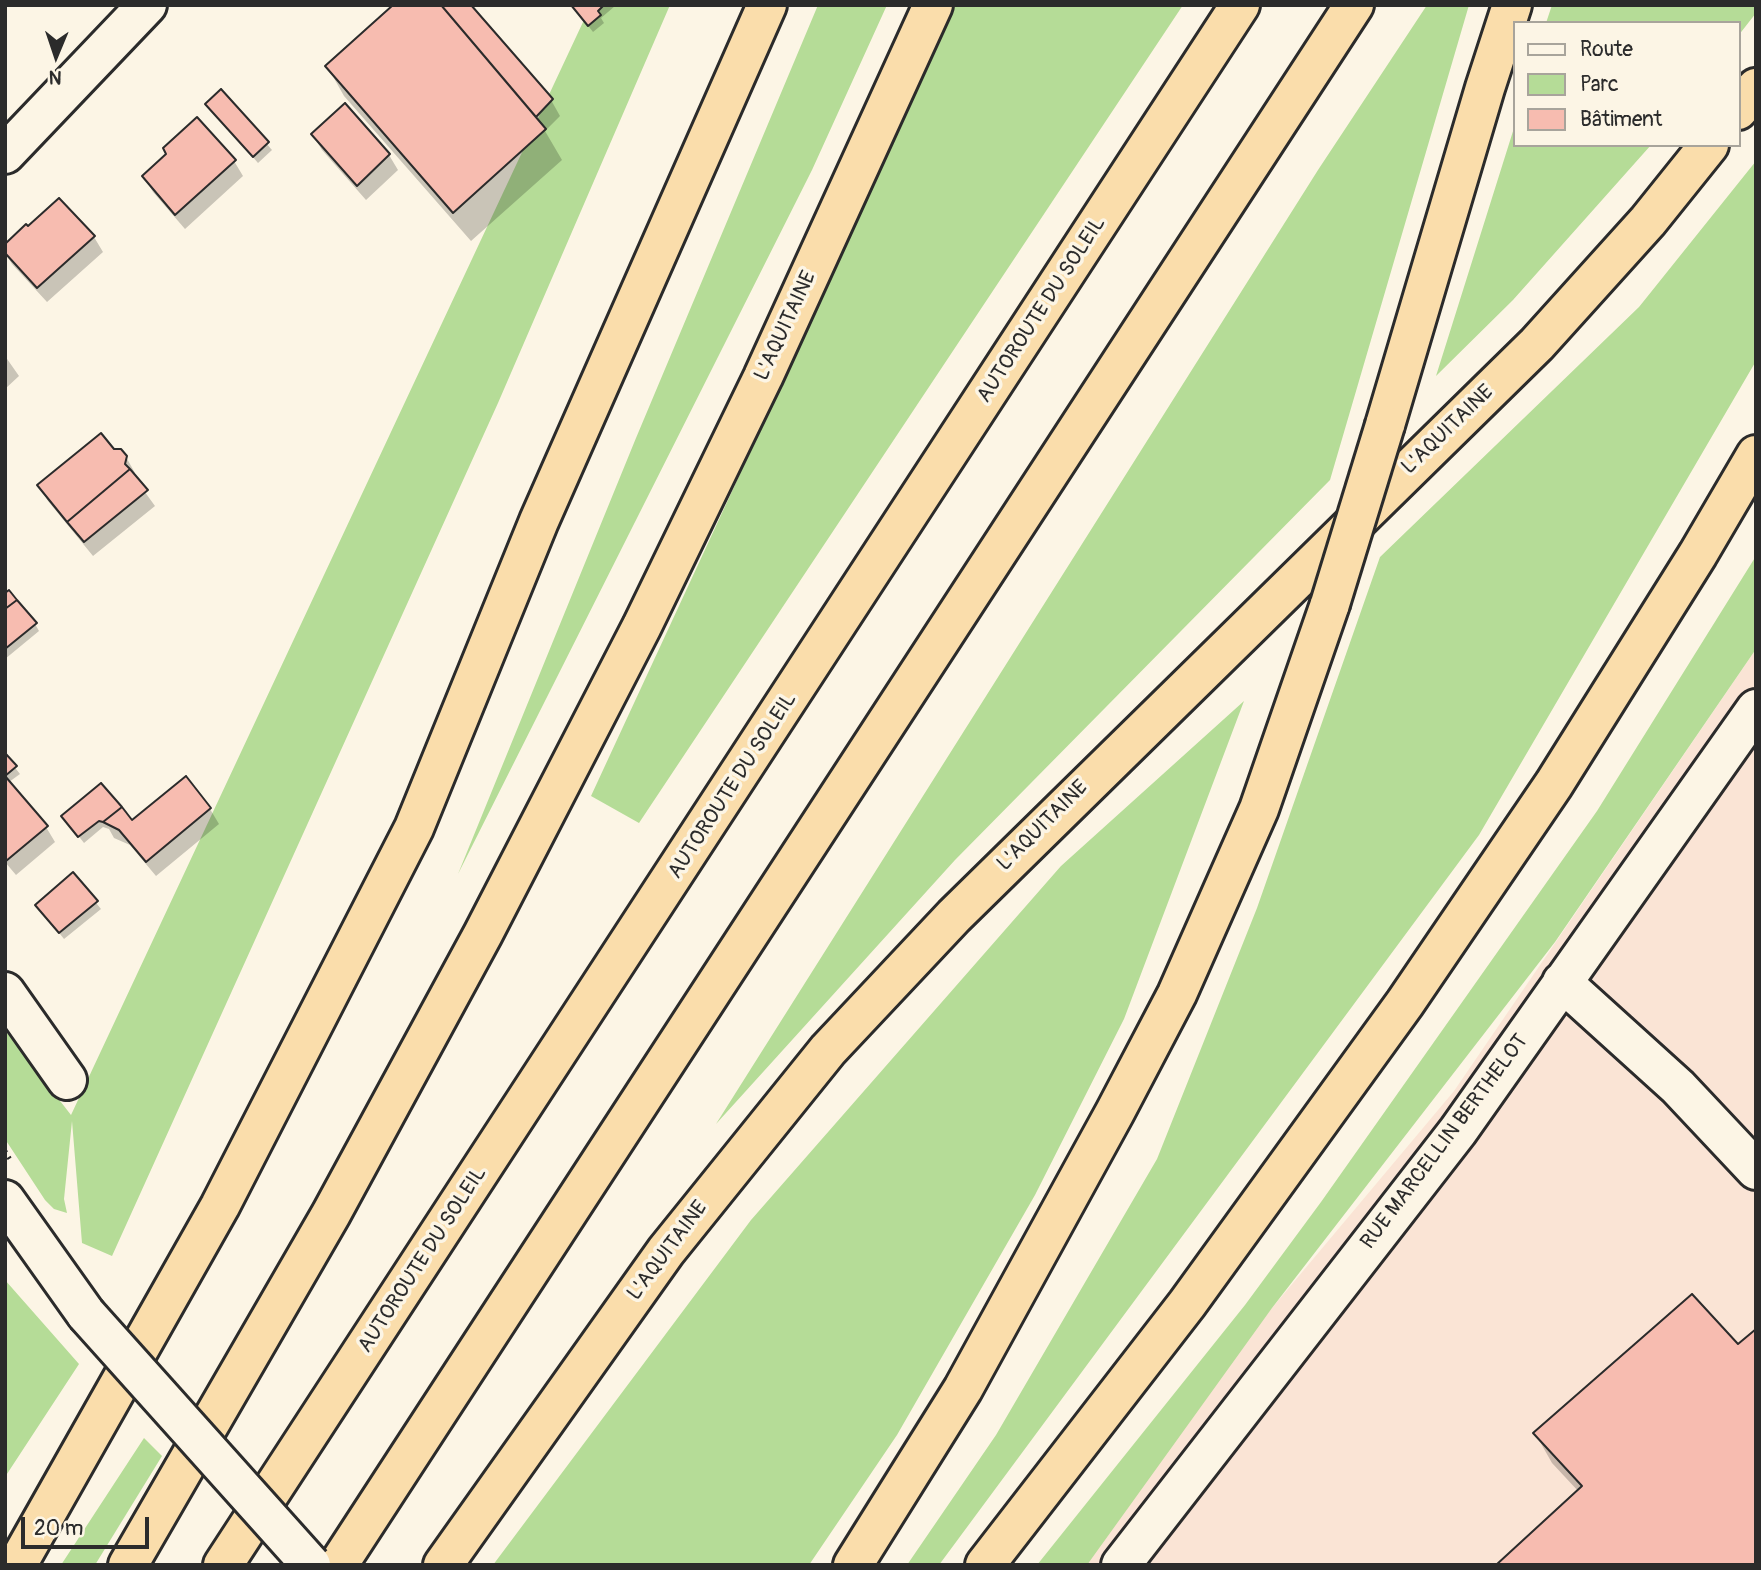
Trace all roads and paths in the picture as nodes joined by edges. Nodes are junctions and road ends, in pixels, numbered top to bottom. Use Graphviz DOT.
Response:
graph roads {
  1 [pos="147,5"];
  2 [pos="767,5"];
  3 [pos="933,5"];
  4 [pos="1240,5"];
  5 [pos="1354,5"];
  6 [pos="1512,5"];
  7 [pos="1756,88"];
  8 [pos="1740,108"];
  9 [pos="1708,147"];
  10 [pos="5,154"];
  11 [pos="1756,455"];
  12 [pos="1756,709"];
  13 [pos="1562,982"];
  14 [pos="5,992"];
  15 [pos="67,1080"];
  16 [pos="1756,1170"];
  17 [pos="5,1200"];
  18 [pos="1123,1564"];
  19 [pos="17,1565"];
  20 [pos="128,1565"];
  21 [pos="223,1565"];
  22 [pos="311,1565"];
  23 [pos="338,1565"];
  24 [pos="443,1565"];
  25 [pos="852,1565"];
  26 [pos="985,1565"];
  1 -- 10 [label="street"];
  2 -- 19 [label="highway"];
  3 -- 20 [label="highway, L'AQUITAINE"];
  4 -- 21 [label="highway, AUTOROUTE DU SOLEIL"];
  5 -- 23 [label="highway"];
  6 -- 25 [label="highway, bridge"];
  7 -- 8 [label="highway"];
  9 -- 24 [label="highway, L'AQUITAINE"];
  11 -- 26 [label="highway"];
  12 -- 13 [label="street, RUE MARCELLIN BERTHELOT"];
  13 -- 16 [label="street"];
  13 -- 18 [label="street, RUE MARCELLIN BERTHELOT"];
  14 -- 15 [label="street"];
  17 -- 22 [label="street, bridge"];
}
